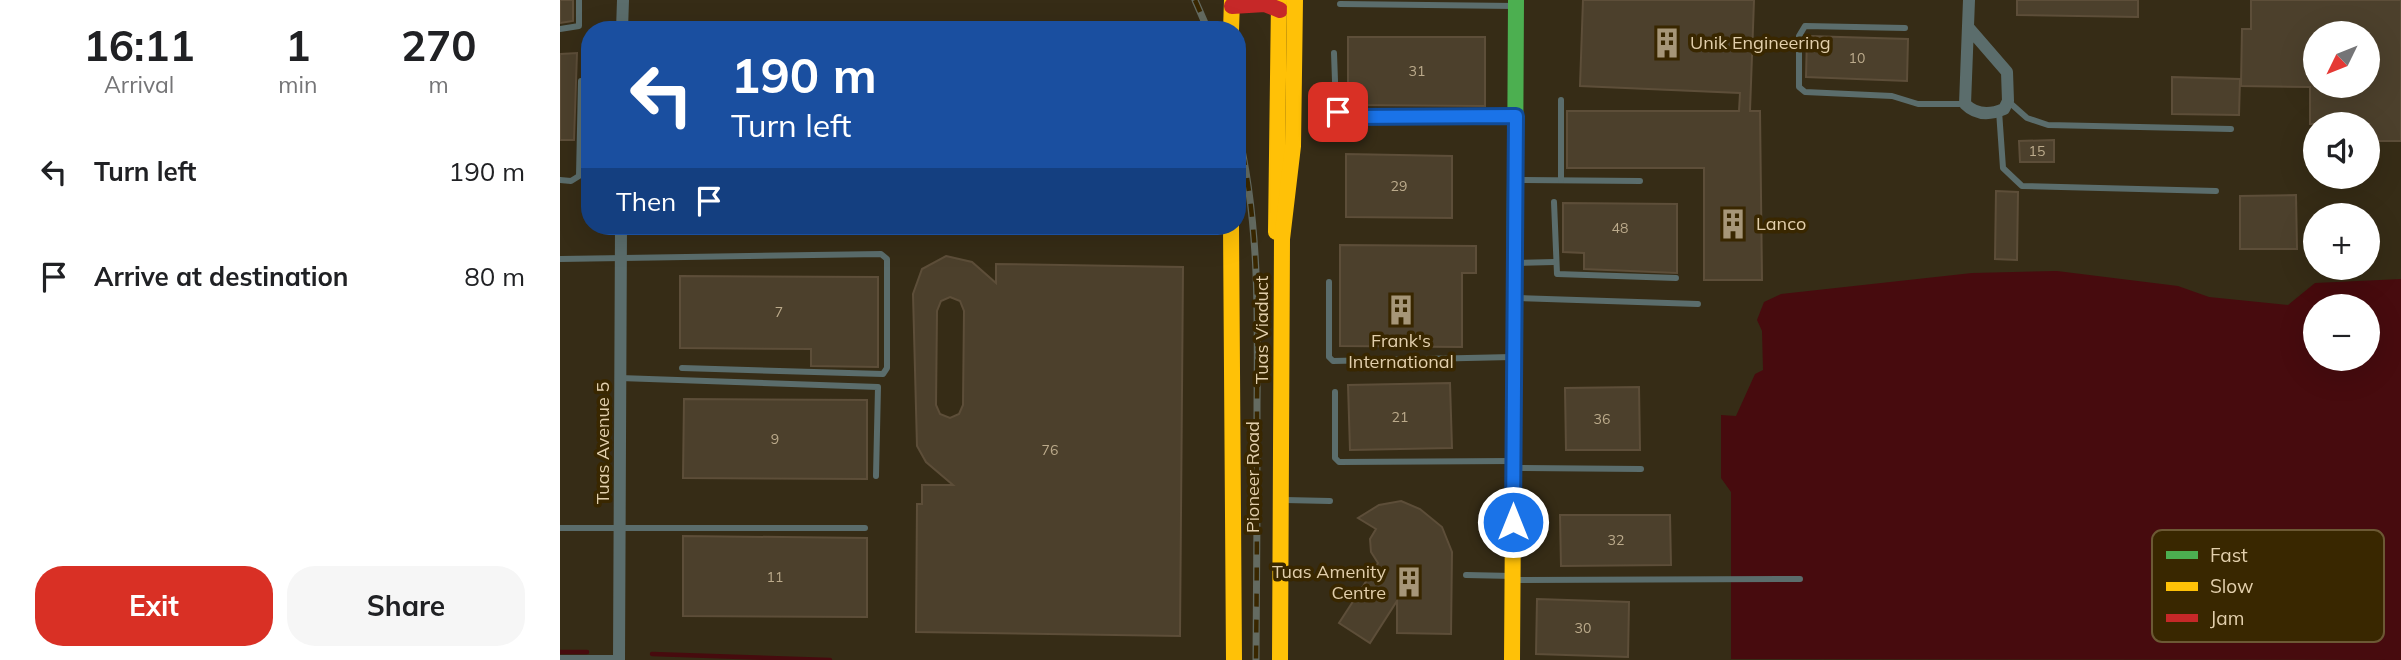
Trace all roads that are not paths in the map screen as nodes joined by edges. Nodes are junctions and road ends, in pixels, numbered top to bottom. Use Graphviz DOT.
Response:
graph roads {
  1 [pos="579,0"];
  2 [pos="622,0"];
  3 [pos="1295,0"];
  4 [pos="1969,0"];
  5 [pos="1232,3"];
  6 [pos="1516,3"];
  7 [pos="1340,4"];
  8 [pos="1280,5"];
  9 [pos="622,21"];
  10 [pos="1231,21"];
  11 [pos="1968,27"];
  12 [pos="1905,28"];
  13 [pos="560,29"];
  14 [pos="1334,53"];
  15 [pos="581,81"];
  16 [pos="1561,100"];
  17 [pos="1965,104"];
  18 [pos="2003,106"];
  19 [pos="1516,116"];
  20 [pos="2231,130"];
  21 [pos="580,141"];
  22 [pos="560,180"];
  23 [pos="1515,180"];
  24 [pos="1561,180"];
  25 [pos="1640,181"];
  26 [pos="2216,191"];
  27 [pos="1554,202"];
  28 [pos="621,235"];
  29 [pos="1231,235"];
  30 [pos="621,256"];
  31 [pos="560,259"];
  32 [pos="1554,262"];
  33 [pos="1515,263"];
  34 [pos="1676,278"];
  35 [pos="1329,282"];
  36 [pos="1514,298"];
  37 [pos="1698,304"];
  38 [pos="1514,357"];
  39 [pos="682,368"];
  40 [pos="620,378"];
  41 [pos="1335,392"];
  42 [pos="1513,465"];
  43 [pos="1641,469"];
  44 [pos="876,476"];
  45 [pos="1272,500"];
  46 [pos="1330,501"];
  47 [pos="560,528"];
  48 [pos="865,528"];
  49 [pos="620,529"];
  50 [pos="1466,575"];
  51 [pos="1513,578"];
  52 [pos="1800,579"];
  53 [pos="560,658"];
  54 [pos="619,659"];
  55 [pos="1234,660"];
  56 [pos="1272,660"];
  57 [pos="1280,660"];
  58 [pos="1512,660"];
  1 -- 13 [label="lane"];
  2 -- 9 [label="street"];
  3 -- 57 [label="main road, Tuas Viaduct, bridge"];
  4 -- 11 [label="street"];
  5 -- 8 [label="main road"];
  5 -- 10 [label="main road"];
  6 -- 7 [label="lane"];
  6 -- 19 [label="main road"];
  8 -- 45 [label="main road, Pioneer Road"];
  11 -- 17 [label="street"];
  11 -- 18 [label="street"];
  12 -- 17 [label="lane"];
  14 -- 19 [label="lane"];
  15 -- 21 [label="lane"];
  16 -- 24 [label="lane"];
  17 -- 18 [label="street"];
  18 -- 20 [label="lane"];
  18 -- 26 [label="lane"];
  19 -- 23 [label="main road"];
  21 -- 22 [label="lane"];
  23 -- 24 [label="lane"];
  23 -- 33 [label="main road"];
  24 -- 25 [label="lane"];
  27 -- 32 [label="lane"];
  28 -- 30 [label="street, Tuas Avenue 5"];
  29 -- 55 [label="main road, Pioneer Road"];
  30 -- 31 [label="lane"];
  30 -- 39 [label="lane"];
  30 -- 40 [label="street, Tuas Avenue 5"];
  32 -- 33 [label="lane"];
  32 -- 34 [label="lane"];
  33 -- 36 [label="main road"];
  35 -- 38 [label="lane"];
  36 -- 37 [label="lane"];
  36 -- 38 [label="main road"];
  38 -- 42 [label="main road"];
  40 -- 44 [label="lane"];
  40 -- 49 [label="street, Tuas Avenue 5"];
  41 -- 42 [label="lane"];
  42 -- 43 [label="lane"];
  42 -- 51 [label="main road"];
  45 -- 46 [label="lane"];
  45 -- 56 [label="main road, Pioneer Road"];
  47 -- 49 [label="lane"];
  48 -- 49 [label="lane"];
  49 -- 54 [label="street, Tuas Avenue 5"];
  50 -- 51 [label="lane"];
  51 -- 52 [label="lane"];
  51 -- 58 [label="main road"];
  53 -- 54 [label="lane"];
}
